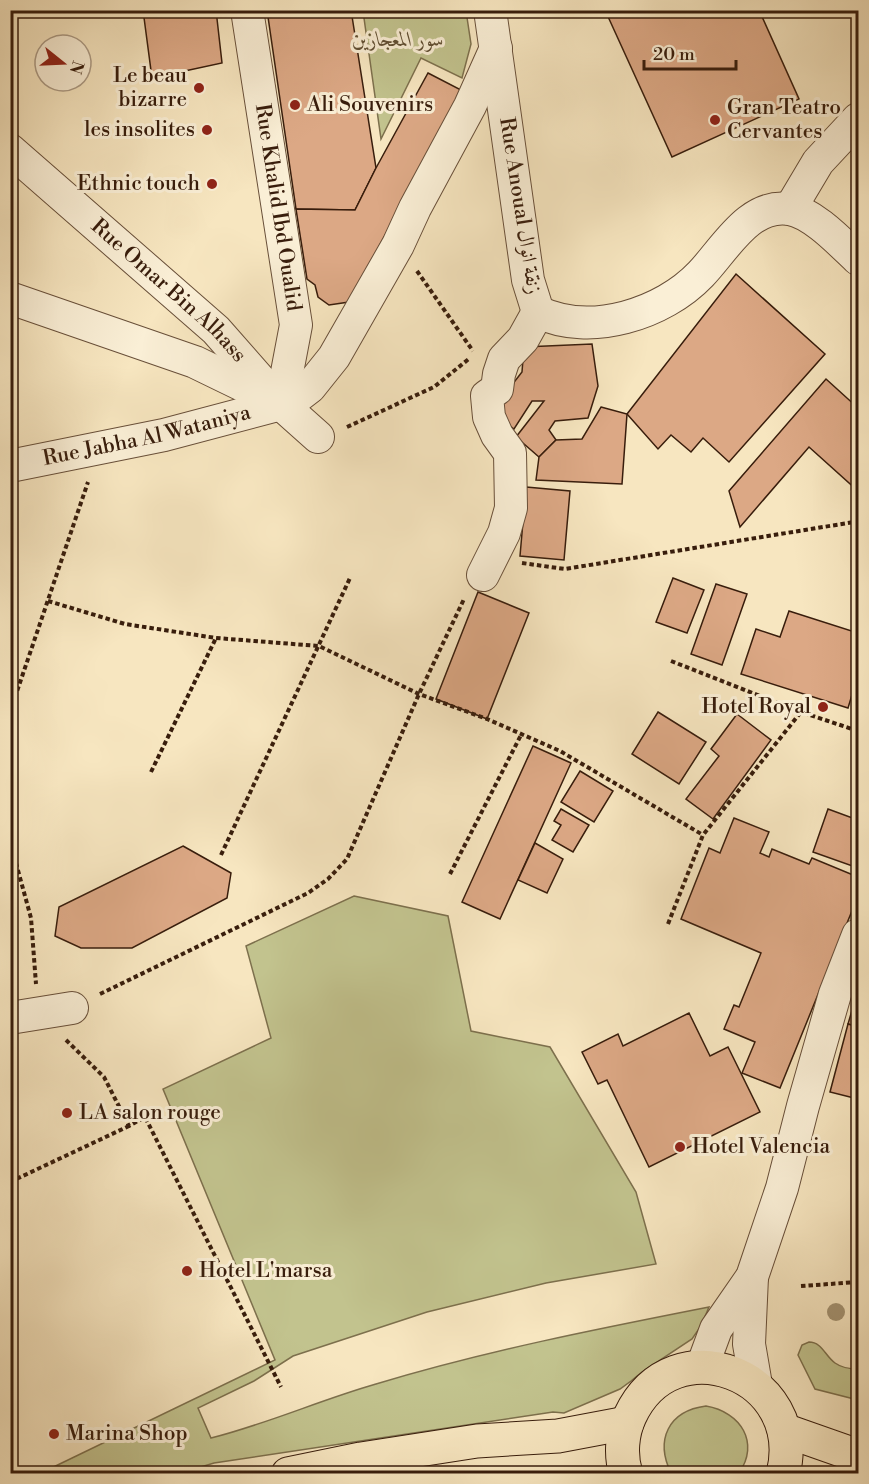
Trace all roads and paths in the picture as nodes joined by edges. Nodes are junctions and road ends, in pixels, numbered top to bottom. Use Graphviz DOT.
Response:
graph roads {
  1 [pos="247,10"];
  2 [pos="490,10"];
  3 [pos="496,48"];
  4 [pos="858,119"];
  5 [pos="10,150"];
  6 [pos="790,209"];
  7 [pos="858,258"];
  8 [pos="419,272"];
  9 [pos="10,298"];
  10 [pos="538,312"];
  11 [pos="281,404"];
  12 [pos="318,437"];
  13 [pos="101,447"];
  14 [pos="10,466"];
  15 [pos="858,536"];
  16 [pos="487,566"];
  17 [pos="350,578"];
  18 [pos="48,601"];
  19 [pos="216,638"];
  20 [pos="319,646"];
  21 [pos="671,661"];
  22 [pos="419,694"];
  23 [pos="10,712"];
  24 [pos="801,712"];
  25 [pos="858,731"];
  26 [pos="520,735"];
  27 [pos="151,772"];
  28 [pos="703,836"];
  29 [pos="10,841"];
  30 [pos="221,855"];
  31 [pos="450,874"];
  32 [pos="668,924"];
  33 [pos="858,936"];
  34 [pos="72,1008"];
  35 [pos="25,1016"];
  36 [pos="129,1126"];
  37 [pos="10,1182"];
  38 [pos="752,1277"];
  39 [pos="858,1282"];
  40 [pos="801,1286"];
  41 [pos="702,1367"];
  42 [pos="756,1385"];
  43 [pos="281,1387"];
  44 [pos="627,1423"];
  45 [pos="784,1430"];
  46 [pos="858,1456"];
  47 [pos="288,1473"];
  48 [pos="626,1473"];
  49 [pos="783,1473"];
  1 -- 11 [label="street, Rue Khalid Ibd Oualid"];
  2 -- 3 [label="street, Rue Anoual زنقة انوال"];
  3 -- 10 [label="street, Rue Anoual زنقة انوال"];
  3 -- 11 [label="street, Rue Jabha Al Wataniya"];
  4 -- 6 [label="street"];
  5 -- 11 [label="street, Rue Omar Bin Alhass"];
  6 -- 7 [label="street"];
  6 -- 10 [label="street, Rue Anoual زنقة انوال"];
  8 -- 12 [label="path"];
  9 -- 11 [label="street"];
  10 -- 16 [label="street"];
  11 -- 12 [label="street, Rue Omar Bin Alhass"];
  11 -- 13 [label="street, Rue Jabha Al Wataniya"];
  13 -- 14 [label="street, Rue Jabha Al Wataniya"];
  13 -- 18 [label="path"];
  15 -- 16 [label="path"];
  16 -- 22 [label="path"];
  17 -- 20 [label="path"];
  18 -- 19 [label="path"];
  18 -- 23 [label="path"];
  19 -- 20 [label="path"];
  19 -- 27 [label="path"];
  20 -- 22 [label="path"];
  20 -- 30 [label="path"];
  21 -- 24 [label="path"];
  22 -- 26 [label="path"];
  22 -- 34 [label="path"];
  24 -- 25 [label="path"];
  24 -- 28 [label="path"];
  26 -- 28 [label="path"];
  26 -- 31 [label="path"];
  28 -- 32 [label="path"];
  29 -- 35 [label="path"];
  33 -- 38 [label="street"];
  34 -- 35 [label="street"];
  35 -- 36 [label="path"];
  36 -- 37 [label="path"];
  36 -- 43 [label="path"];
  38 -- 41 [label="street"];
  38 -- 42 [label="street"];
  39 -- 40 [label="path"];
  41 -- 42 [label="main road"];
  41 -- 44 [label="main road"];
  42 -- 45 [label="main road"];
  44 -- 47 [label="main road"];
  44 -- 48 [label="main road"];
  45 -- 46 [label="main road"];
  45 -- 49 [label="main road"];
}
